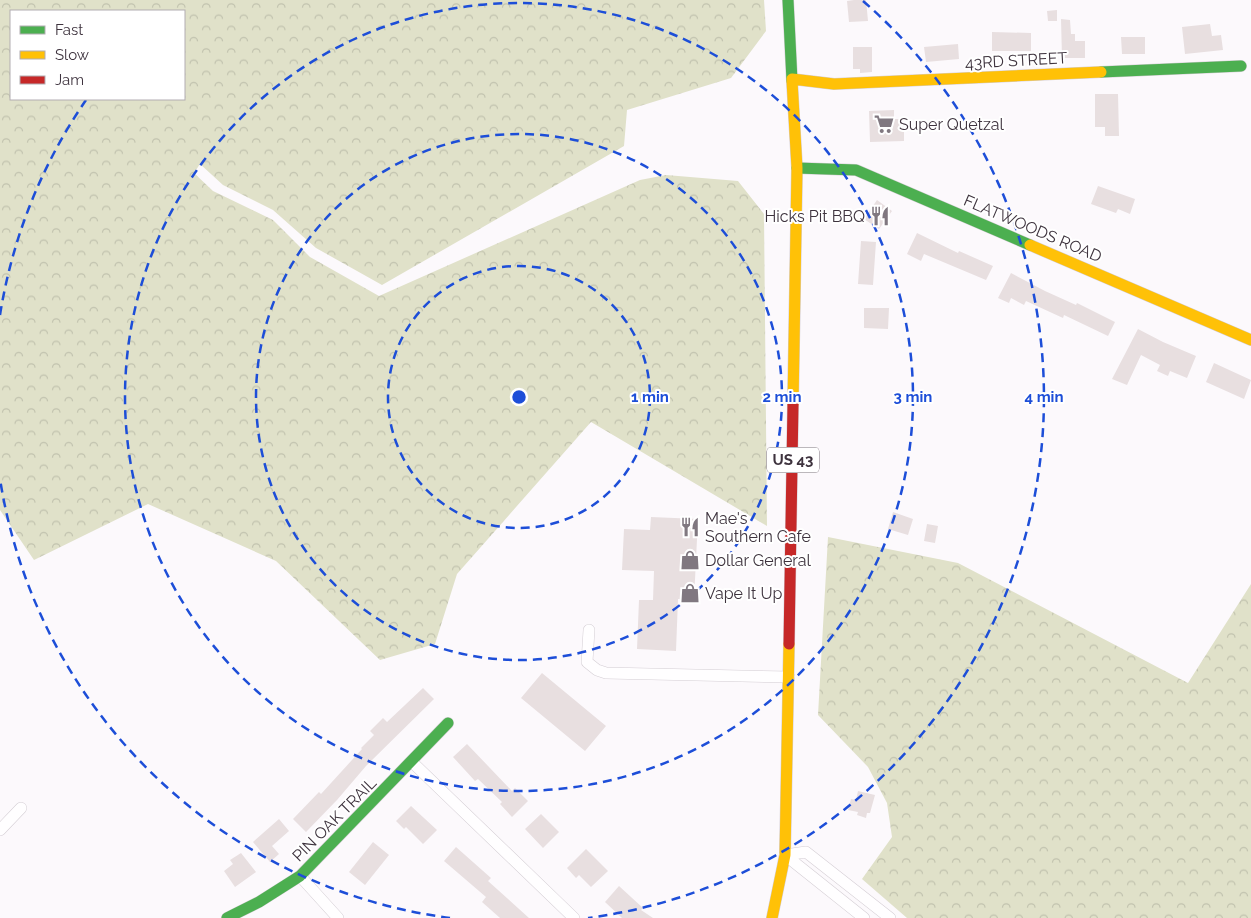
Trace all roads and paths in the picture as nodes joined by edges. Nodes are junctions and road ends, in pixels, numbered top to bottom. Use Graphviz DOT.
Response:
graph roads {
  1 [pos="788,0"];
  2 [pos="1241,66"];
  3 [pos="792,80"];
  4 [pos="797,168"];
  5 [pos="1251,340"];
  6 [pos="589,630"];
  7 [pos="789,676"];
  8 [pos="448,724"];
  9 [pos="412,762"];
  10 [pos="21,808"];
  11 [pos="0,830"];
  12 [pos="785,855"];
  13 [pos="300,876"];
  14 [pos="228,918"];
  15 [pos="338,918"];
  16 [pos="574,918"];
  17 [pos="772,918"];
  18 [pos="864,918"];
  19 [pos="890,918"];
  1 -- 3 [label="main road, US 43"];
  2 -- 3 [label="main road, 43RD STREET"];
  3 -- 4 [label="main road, US 43"];
  4 -- 5 [label="main road, FLATWOODS ROAD"];
  4 -- 7 [label="main road, US 43"];
  6 -- 7 [label="street"];
  7 -- 12 [label="main road, US 43"];
  8 -- 9 [label="main road, PIN OAK TRAIL"];
  9 -- 13 [label="main road, PIN OAK TRAIL"];
  9 -- 16 [label="street"];
  10 -- 11 [label="street"];
  12 -- 17 [label="main road, US 43"];
  12 -- 18 [label="street"];
  12 -- 19 [label="street"];
  13 -- 14 [label="main road, PIN OAK TRAIL"];
  13 -- 15 [label="street"];
}
